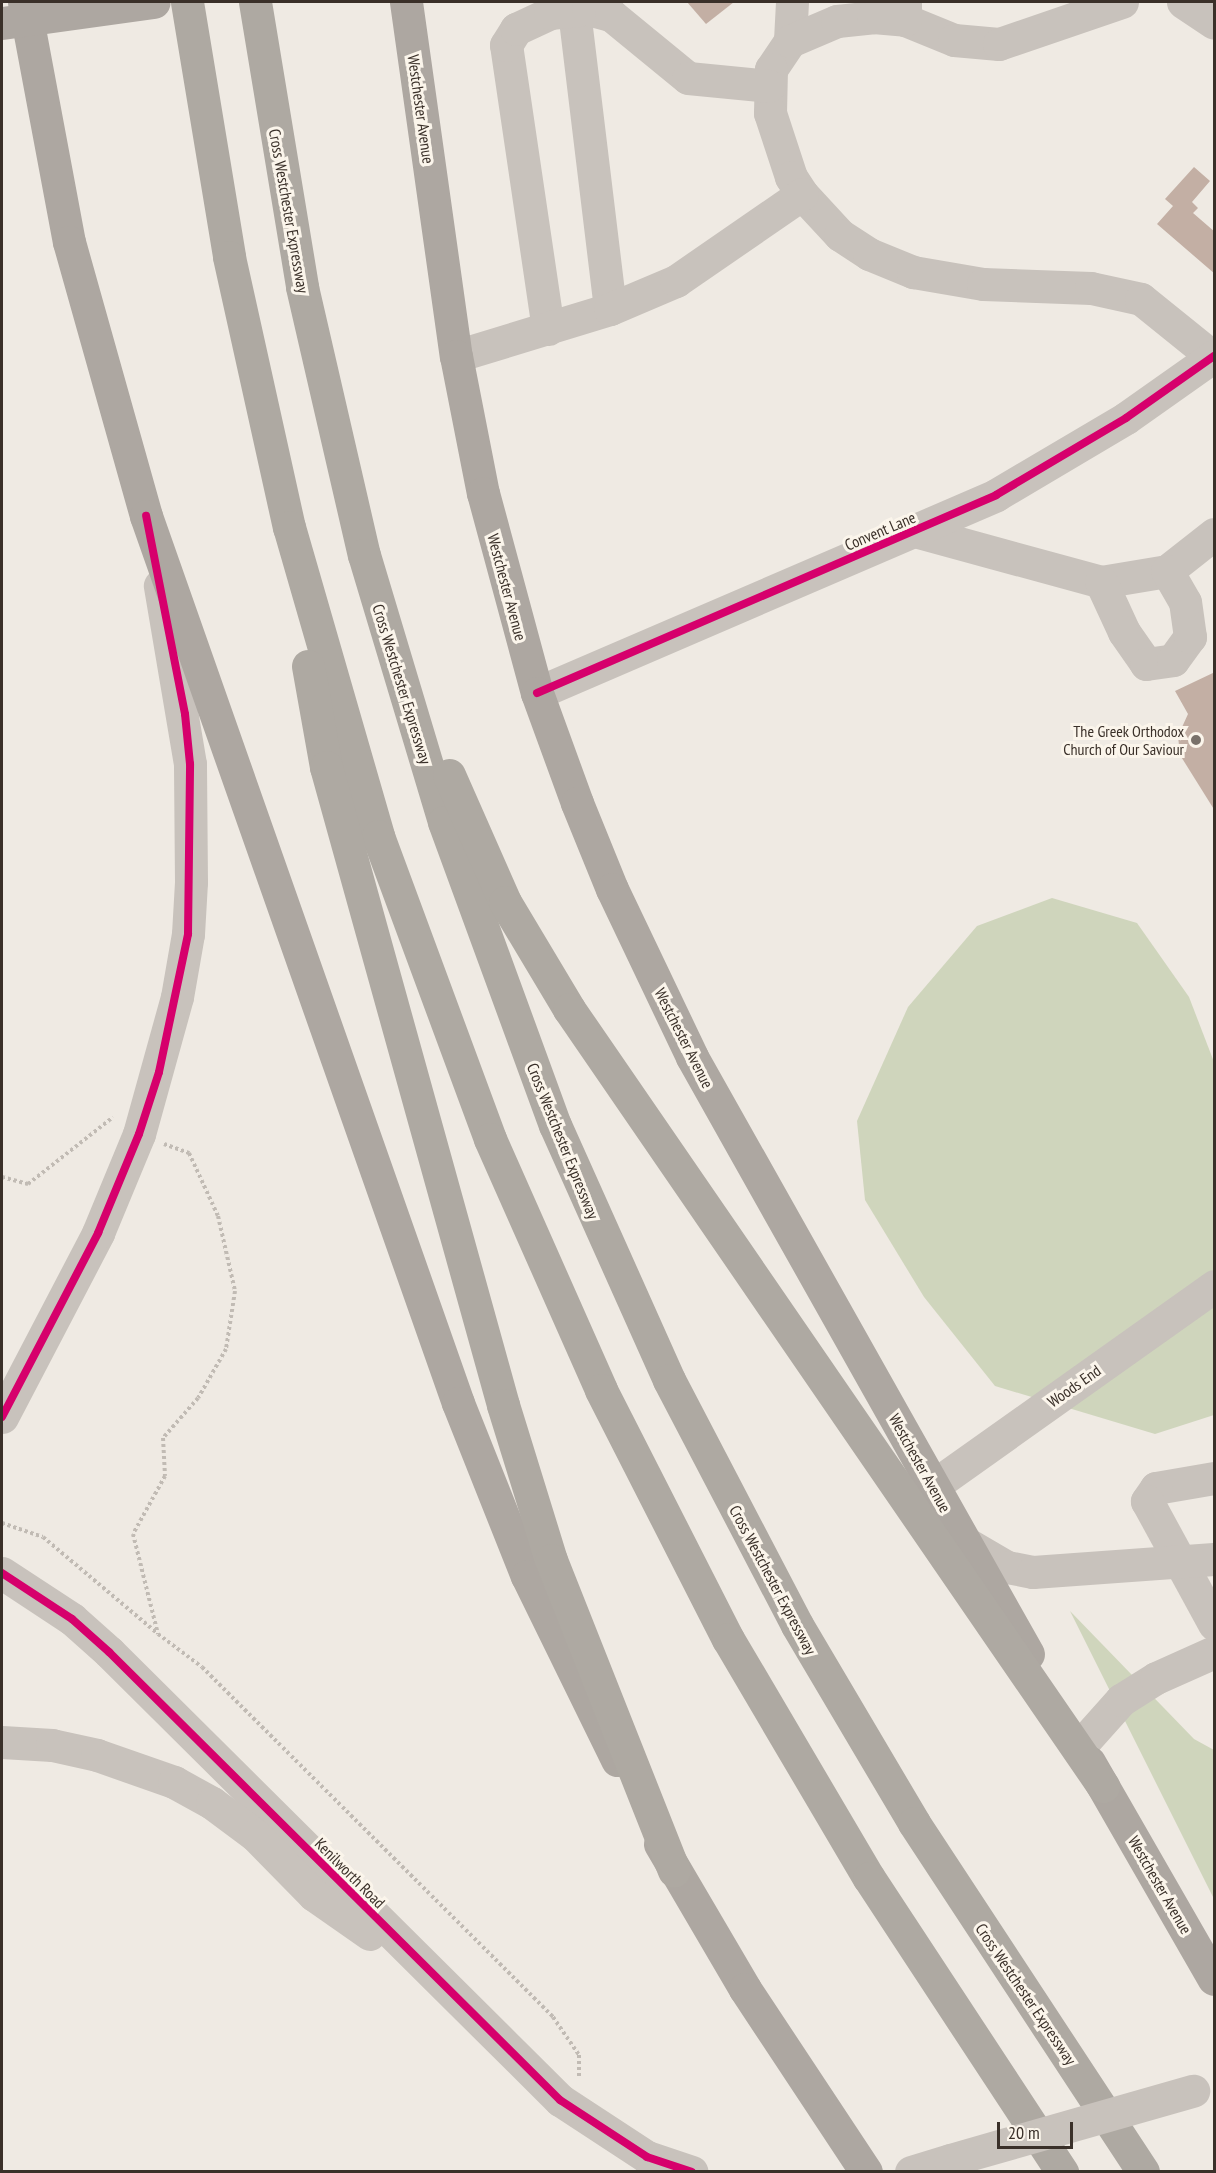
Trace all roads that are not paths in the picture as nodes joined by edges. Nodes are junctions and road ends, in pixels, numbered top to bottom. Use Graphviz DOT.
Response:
graph roads {
  1 [pos="154,2"];
  2 [pos="187,2"];
  3 [pos="255,2"];
  4 [pos="406,2"];
  5 [pos="792,2"];
  6 [pos="1122,2"];
  7 [pos="1183,2"];
  8 [pos="574,11"];
  9 [pos="905,11"];
  10 [pos="17,15"];
  11 [pos="1215,23"];
  12 [pos="790,41"];
  13 [pos="769,86"];
  14 [pos="802,195"];
  15 [pos="610,309"];
  16 [pos="548,329"];
  17 [pos="456,356"];
  18 [pos="1214,356"];
  19 [pos="146,516"];
  20 [pos="289,527"];
  21 [pos="915,531"];
  22 [pos="1215,534"];
  23 [pos="1167,571"];
  24 [pos="1101,582"];
  25 [pos="376,598"];
  26 [pos="537,693"];
  27 [pos="1215,1286"];
  28 [pos="2,1417"];
  29 [pos="1215,1478"];
  30 [pos="933,1486"];
  31 [pos="964,1542"];
  32 [pos="1215,1559"];
  33 [pos="1178,1562"];
  34 [pos="2,1573"];
  35 [pos="1215,1624"];
  36 [pos="1215,1652"];
  37 [pos="2,1742"];
  38 [pos="1080,1746"];
  39 [pos="1103,1786"];
  40 [pos="674,1870"];
  41 [pos="1215,1979"];
  42 [pos="454,1996"];
  43 [pos="1204,2089"];
  44 [pos="692,2172"];
  45 [pos="866,2172"];
  46 [pos="911,2172"];
  47 [pos="1062,2172"];
  48 [pos="1143,2172"];
  1 -- 10 [label="main road"];
  2 -- 20 [label="highway"];
  3 -- 25 [label="highway, Cross Westchester Expressway"];
  4 -- 17 [label="main road, Westchester Avenue"];
  5 -- 12 [label="street"];
  6 -- 9 [label="street"];
  7 -- 11 [label="street"];
  8 -- 13 [label="street"];
  8 -- 15 [label="street"];
  8 -- 16 [label="street"];
  9 -- 12 [label="street"];
  10 -- 19 [label="main road"];
  12 -- 13 [label="street"];
  13 -- 14 [label="street"];
  14 -- 15 [label="street"];
  14 -- 18 [label="street"];
  15 -- 16 [label="street"];
  16 -- 17 [label="street"];
  17 -- 26 [label="main road, Westchester Avenue"];
  18 -- 21 [label="street, Convent Lane"];
  19 -- 28 [label="street"];
  19 -- 40 [label="main road"];
  20 -- 40 [label="highway"];
  20 -- 47 [label="highway"];
  21 -- 24 [label="street"];
  21 -- 26 [label="street, Convent Lane"];
  22 -- 23 [label="street"];
  23 -- 24 [label="street"];
  23 -- 24 [label="street"];
  25 -- 39 [label="highway"];
  25 -- 48 [label="highway, Cross Westchester Expressway"];
  26 -- 30 [label="main road, Westchester Avenue"];
  27 -- 30 [label="street, Woods End"];
  29 -- 33 [label="street"];
  30 -- 31 [label="main road, Westchester Avenue"];
  31 -- 33 [label="street"];
  31 -- 38 [label="main road, Westchester Avenue"];
  32 -- 33 [label="street"];
  33 -- 35 [label="street"];
  34 -- 42 [label="street, Kenilworth Road"];
  36 -- 38 [label="street"];
  37 -- 42 [label="street, Kenilworth Road"];
  38 -- 39 [label="main road, Westchester Avenue"];
  39 -- 41 [label="main road, Westchester Avenue"];
  40 -- 45 [label="main road"];
  42 -- 44 [label="street, Kenilworth Road"];
  43 -- 46 [label="street, bridge"];
}
